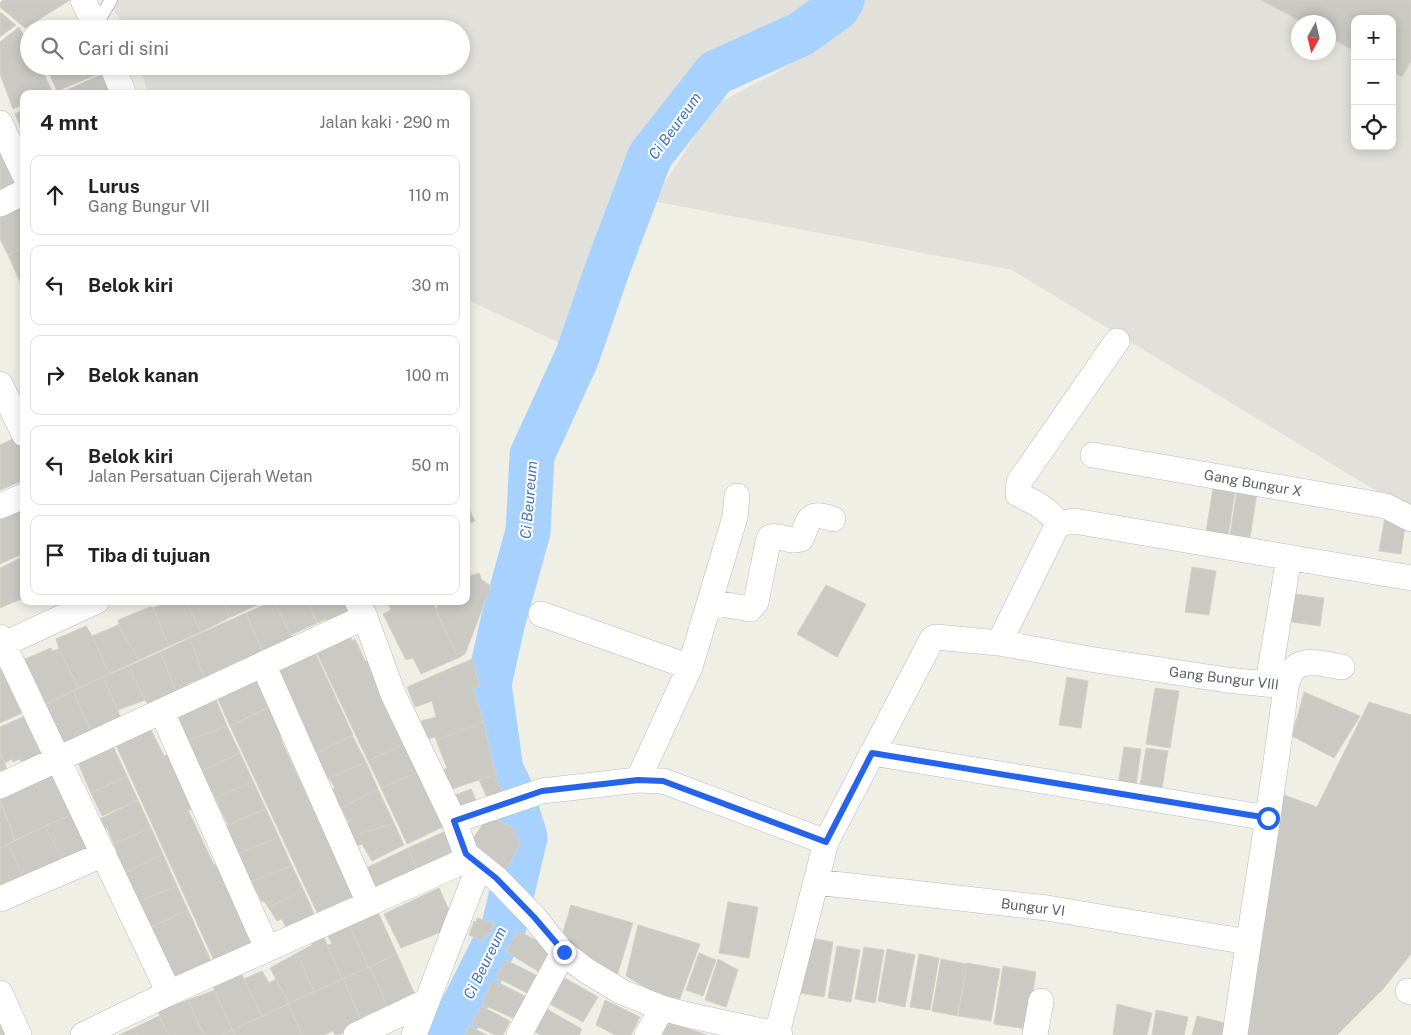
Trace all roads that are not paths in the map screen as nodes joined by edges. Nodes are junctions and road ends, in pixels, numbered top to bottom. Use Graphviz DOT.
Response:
graph roads {
  1 [pos="83,0"];
  2 [pos="111,0"];
  3 [pos="93,20"];
  4 [pos="100,20"];
  5 [pos="116,75"];
  6 [pos="122,90"];
  7 [pos="0,123"];
  8 [pos="20,166"];
  9 [pos="20,194"];
  10 [pos="0,204"];
  11 [pos="1117,342"];
  12 [pos="0,384"];
  13 [pos="20,426"];
  14 [pos="1093,455"];
  15 [pos="737,496"];
  16 [pos="20,498"];
  17 [pos="0,506"];
  18 [pos="833,519"];
  19 [pos="1411,519"];
  20 [pos="1058,524"];
  21 [pos="1289,557"];
  22 [pos="1411,578"];
  23 [pos="710,602"];
  24 [pos="89,605"];
  25 [pos="361,609"];
  26 [pos="541,614"];
  27 [pos="1,643"];
  28 [pos="999,643"];
  29 [pos="264,664"];
  30 [pos="690,666"];
  31 [pos="1342,667"];
  32 [pos="1277,685"];
  33 [pos="162,712"];
  34 [pos="872,753"];
  35 [pos="57,760"];
  36 [pos="638,780"];
  37 [pos="0,786"];
  38 [pos="1268,818"];
  39 [pos="454,821"];
  40 [pos="826,842"];
  41 [pos="104,854"];
  42 [pos="480,866"];
  43 [pos="816,882"];
  44 [pos="0,899"];
  45 [pos="369,903"];
  46 [pos="1248,942"];
  47 [pos="267,948"];
  48 [pos="564,952"];
  49 [pos="0,993"];
  50 [pos="169,993"];
  51 [pos="1042,1001"];
  52 [pos="425,1002"];
  53 [pos="662,1008"];
  54 [pos="19,1035"];
  55 [pos="83,1035"];
  56 [pos="356,1035"];
  57 [pos="414,1035"];
  58 [pos="519,1035"];
  59 [pos="647,1035"];
  60 [pos="779,1035"];
  61 [pos="1034,1035"];
  62 [pos="1235,1035"];
  1 -- 3 [label="street"];
  2 -- 4 [label="lane"];
  5 -- 6 [label="street"];
  7 -- 8 [label="street"];
  9 -- 10 [label="street"];
  11 -- 20 [label="street"];
  12 -- 13 [label="street"];
  14 -- 19 [label="street, Gang Bungur X"];
  15 -- 23 [label="street"];
  16 -- 17 [label="street"];
  18 -- 23 [label="street"];
  20 -- 21 [label="street"];
  20 -- 28 [label="street"];
  21 -- 22 [label="street"];
  21 -- 32 [label="street"];
  23 -- 30 [label="street"];
  24 -- 27 [label="street"];
  25 -- 29 [label="street"];
  25 -- 39 [label="street"];
  26 -- 30 [label="street"];
  27 -- 35 [label="street"];
  28 -- 32 [label="street, Gang Bungur VIII"];
  28 -- 34 [label="street, Gang Bungur VIII"];
  29 -- 33 [label="street"];
  29 -- 45 [label="street"];
  30 -- 36 [label="street"];
  31 -- 32 [label="street"];
  32 -- 38 [label="street, Gang Bungur VIII"];
  33 -- 35 [label="street"];
  33 -- 47 [label="street"];
  34 -- 38 [label="street"];
  34 -- 40 [label="street"];
  35 -- 37 [label="street"];
  35 -- 41 [label="street"];
  36 -- 39 [label="street"];
  36 -- 40 [label="street"];
  38 -- 46 [label="street, Gang Bungur VIII"];
  39 -- 42 [label="street"];
  40 -- 43 [label="street"];
  41 -- 44 [label="street"];
  41 -- 50 [label="street"];
  42 -- 45 [label="street"];
  42 -- 48 [label="street"];
  42 -- 52 [label="street"];
  43 -- 46 [label="street, Bungur VI"];
  43 -- 60 [label="street"];
  45 -- 47 [label="street"];
  46 -- 62 [label="street, Gang Bungur VIII"];
  47 -- 50 [label="street"];
  48 -- 53 [label="street"];
  48 -- 58 [label="street"];
  49 -- 54 [label="street"];
  50 -- 55 [label="street"];
  51 -- 61 [label="street"];
  52 -- 56 [label="street"];
  52 -- 57 [label="street"];
  53 -- 59 [label="street"];
  53 -- 60 [label="street"];
}
